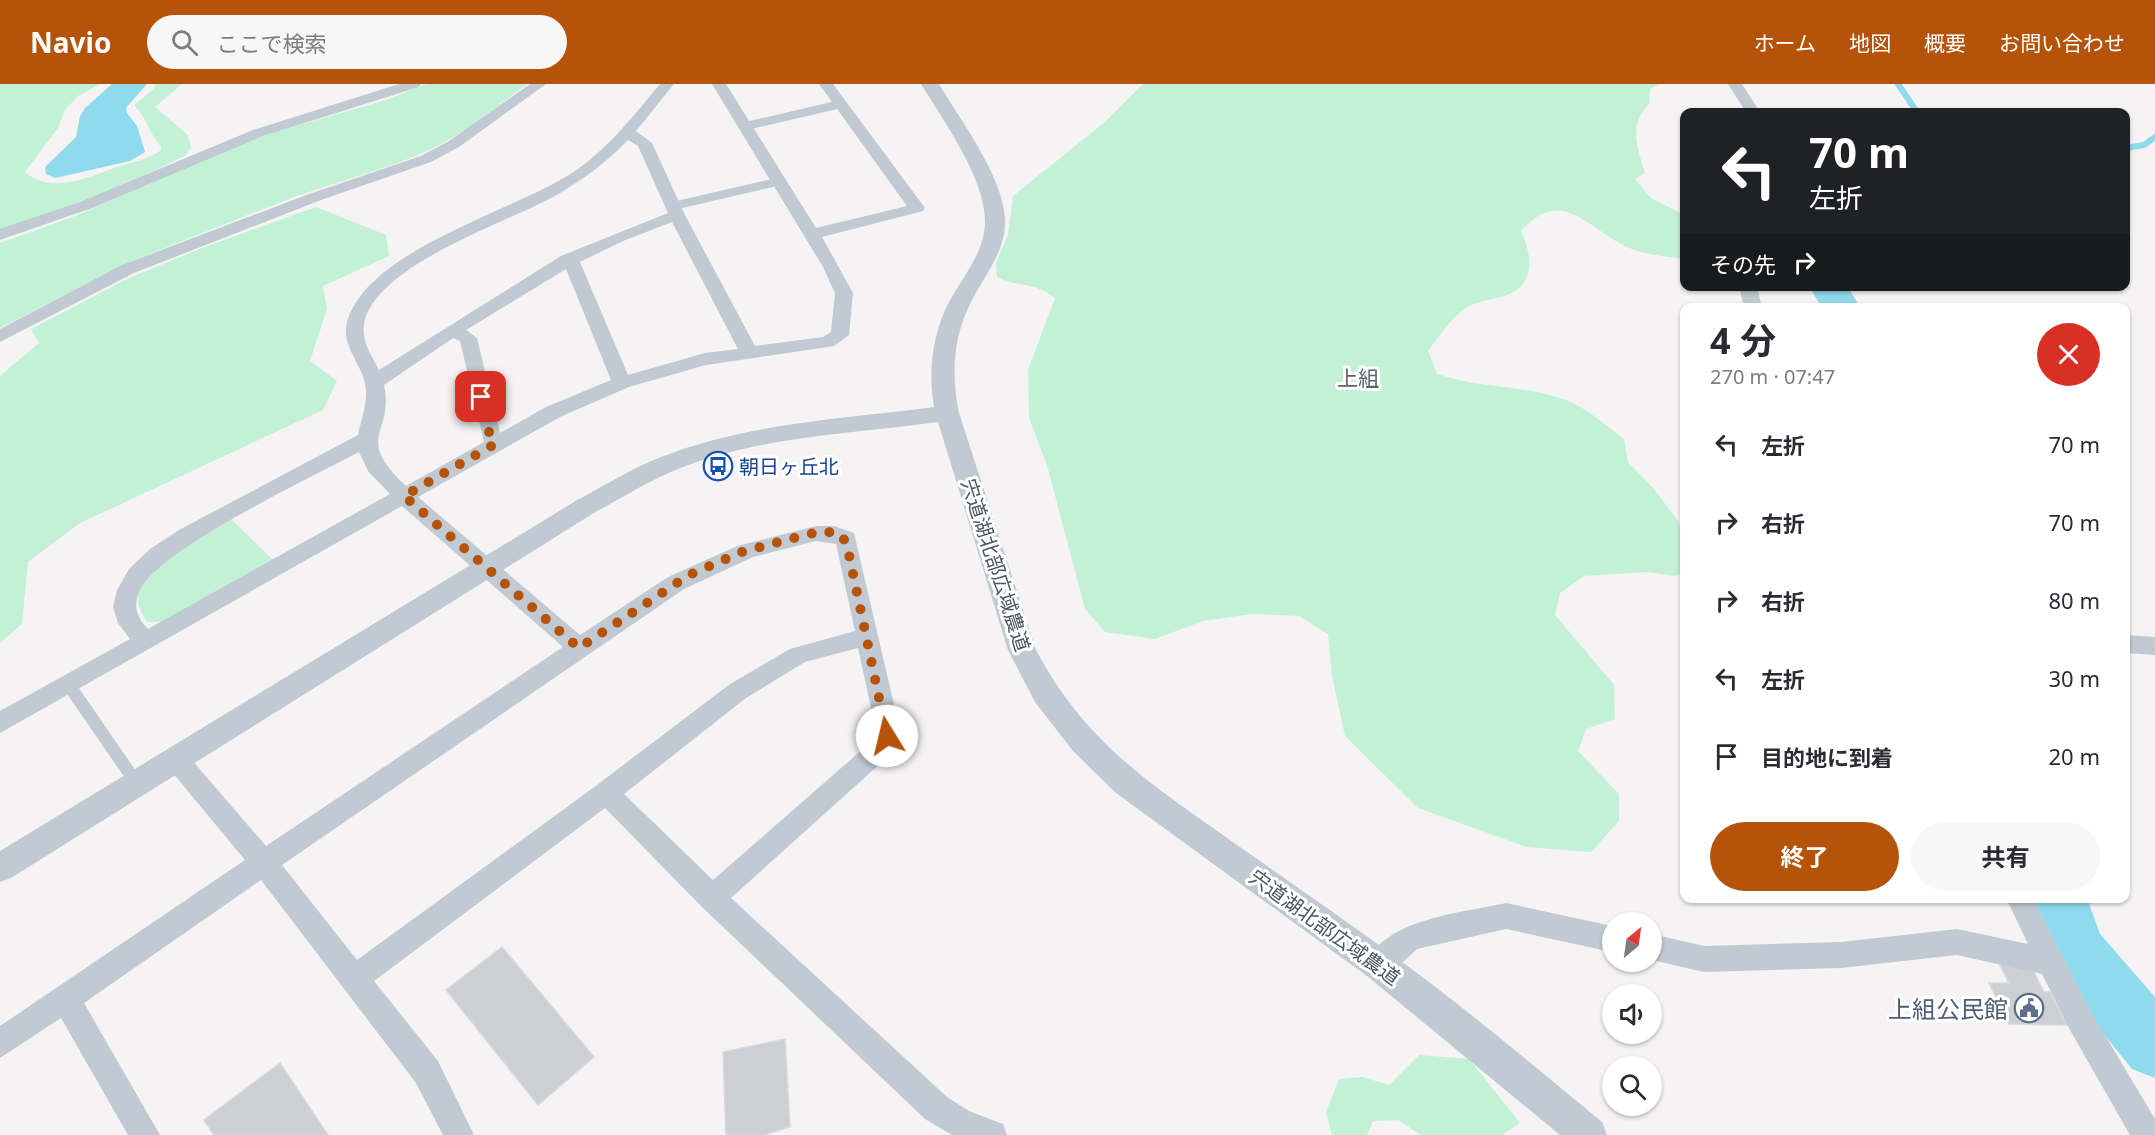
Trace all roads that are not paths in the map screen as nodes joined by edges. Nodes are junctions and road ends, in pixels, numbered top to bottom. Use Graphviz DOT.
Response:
graph roads {
  1 [pos="414,84"];
  2 [pos="539,84"];
  3 [pos="667,84"];
  4 [pos="719,84"];
  5 [pos="826,84"];
  6 [pos="930,84"];
  7 [pos="1735,84"];
  8 [pos="841,104"];
  9 [pos="1750,108"];
  10 [pos="746,126"];
  11 [pos="628,133"];
  12 [pos="780,181"];
  13 [pos="675,211"];
  14 [pos="814,234"];
  15 [pos="0,235"];
  16 [pos="567,260"];
  17 [pos="452,331"];
  18 [pos="0,336"];
  19 [pos="749,353"];
  20 [pos="375,382"];
  21 [pos="622,383"];
  22 [pos="947,413"];
  23 [pos="367,440"];
  24 [pos="495,444"];
  25 [pos="404,496"];
  26 [pos="487,568"];
  27 [pos="866,637"];
  28 [pos="145,641"];
  29 [pos="2130,644"];
  30 [pos="2155,646"];
  31 [pos="579,648"];
  32 [pos="68,684"];
  33 [pos="0,723"];
  34 [pos="176,759"];
  35 [pos="128,771"];
  36 [pos="606,793"];
  37 [pos="264,863"];
  38 [pos="0,868"];
  39 [pos="712,898"];
  40 [pos="2021,903"];
  41 [pos="1602,937"];
  42 [pos="1662,949"];
  43 [pos="2050,962"];
  44 [pos="1379,965"];
  45 [pos="354,979"];
  46 [pos="65,998"];
  47 [pos="0,1043"];
  48 [pos="145,1135"];
  49 [pos="459,1135"];
  50 [pos="992,1135"];
  51 [pos="1588,1135"];
  52 [pos="2147,1135"];
  1 -- 15 [label="street"];
  2 -- 18 [label="street"];
  3 -- 11 [label="street"];
  4 -- 10 [label="street"];
  5 -- 8 [label="street"];
  6 -- 22 [label="street, 宍道湖北部広域農道"];
  7 -- 9 [label="street"];
  8 -- 10 [label="lane"];
  8 -- 14 [label="street"];
  10 -- 12 [label="street"];
  11 -- 13 [label="street"];
  11 -- 20 [label="street"];
  12 -- 13 [label="lane"];
  12 -- 14 [label="street"];
  13 -- 16 [label="street"];
  13 -- 19 [label="street"];
  14 -- 19 [label="street"];
  16 -- 17 [label="street"];
  16 -- 21 [label="street"];
  17 -- 20 [label="street"];
  17 -- 24 [label="street"];
  19 -- 21 [label="street"];
  20 -- 23 [label="street"];
  21 -- 24 [label="street"];
  22 -- 26 [label="street"];
  22 -- 44 [label="street, 宍道湖北部広域農道"];
  23 -- 25 [label="street"];
  23 -- 28 [label="street"];
  24 -- 25 [label="street"];
  25 -- 26 [label="street"];
  25 -- 28 [label="street"];
  26 -- 31 [label="street"];
  26 -- 34 [label="street"];
  27 -- 31 [label="street"];
  27 -- 36 [label="street"];
  27 -- 39 [label="street"];
  28 -- 32 [label="street"];
  29 -- 30 [label="street"];
  31 -- 37 [label="street"];
  32 -- 33 [label="street"];
  32 -- 35 [label="lane"];
  34 -- 37 [label="street"];
  34 -- 38 [label="street"];
  36 -- 39 [label="street"];
  36 -- 45 [label="street"];
  37 -- 45 [label="street"];
  37 -- 46 [label="street"];
  39 -- 50 [label="street"];
  40 -- 43 [label="street"];
  41 -- 44 [label="street"];
  42 -- 43 [label="street"];
  43 -- 52 [label="street"];
  44 -- 51 [label="street, 宍道湖北部広域農道"];
  45 -- 49 [label="street"];
  46 -- 47 [label="street"];
  46 -- 48 [label="street"];
}
